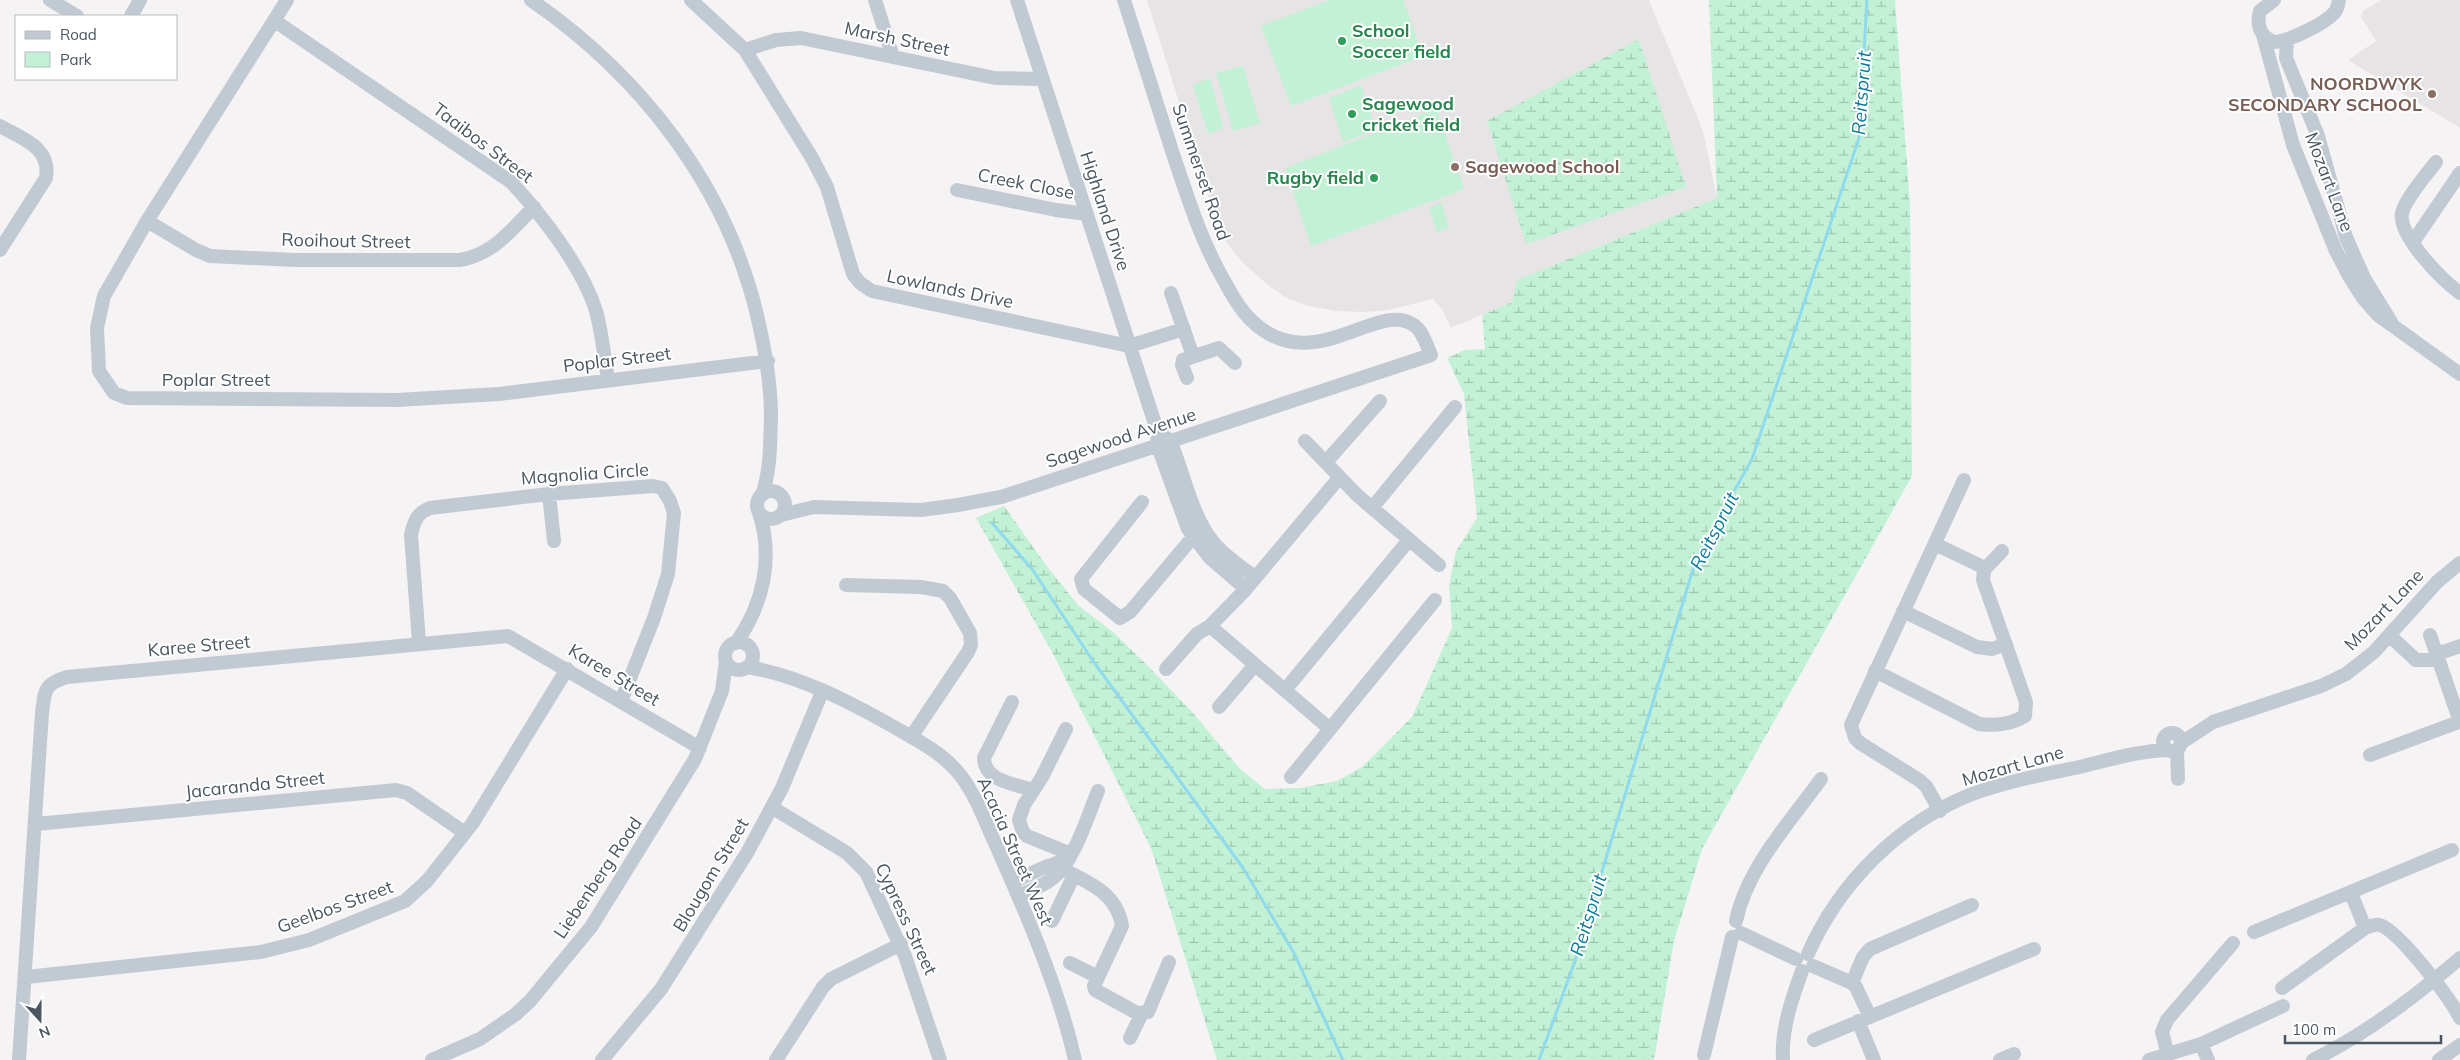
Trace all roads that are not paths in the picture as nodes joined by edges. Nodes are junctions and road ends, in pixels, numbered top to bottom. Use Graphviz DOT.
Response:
graph roads {
  1 [pos="50,0"];
  2 [pos="140,0"];
  3 [pos="287,0"];
  4 [pos="531,0"];
  5 [pos="691,0"];
  6 [pos="875,0"];
  7 [pos="1017,0"];
  8 [pos="1124,0"];
  9 [pos="2274,0"];
  10 [pos="2352,0"];
  11 [pos="2337,6"];
  12 [pos="75,15"];
  13 [pos="132,15"];
  14 [pos="275,20"];
  15 [pos="2263,35"];
  16 [pos="2287,40"];
  17 [pos="745,50"];
  18 [pos="893,57"];
  19 [pos="1043,79"];
  20 [pos="0,126"];
  21 [pos="2436,162"];
  22 [pos="2460,173"];
  23 [pos="957,190"];
  24 [pos="534,207"];
  25 [pos="1087,214"];
  26 [pos="147,221"];
  27 [pos="2414,242"];
  28 [pos="0,250"];
  29 [pos="1170,293"];
  30 [pos="2460,293"];
  31 [pos="2393,325"];
  32 [pos="1184,329"];
  33 [pos="1129,346"];
  34 [pos="1432,355"];
  35 [pos="1193,356"];
  36 [pos="768,361"];
  37 [pos="1235,363"];
  38 [pos="2460,374"];
  39 [pos="1188,378"];
  40 [pos="608,379"];
  41 [pos="1380,401"];
  42 [pos="1455,407"];
  43 [pos="1162,439"];
  44 [pos="1304,441"];
  45 [pos="1326,462"];
  46 [pos="770,465"];
  47 [pos="1339,478"];
  48 [pos="1964,480"];
  49 [pos="549,494"];
  50 [pos="779,494"];
  51 [pos="762,495"];
  52 [pos="1142,502"];
  53 [pos="814,507"];
  54 [pos="1372,508"];
  55 [pos="759,513"];
  56 [pos="779,516"];
  57 [pos="1204,529"];
  58 [pos="1193,537"];
  59 [pos="1408,540"];
  60 [pos="554,541"];
  61 [pos="1934,544"];
  62 [pos="766,545"];
  63 [pos="2002,551"];
  64 [pos="2460,563"];
  65 [pos="1439,565"];
  66 [pos="1985,568"];
  67 [pos="1255,577"];
  68 [pos="846,585"];
  69 [pos="1246,588"];
  70 [pos="1435,600"];
  71 [pos="1903,611"];
  72 [pos="750,623"];
  73 [pos="1210,626"];
  74 [pos="2389,635"];
  75 [pos="2430,635"];
  76 [pos="419,642"];
  77 [pos="736,643"];
  78 [pos="2006,644"];
  79 [pos="2460,646"];
  80 [pos="2438,657"];
  81 [pos="749,660"];
  82 [pos="726,661"];
  83 [pos="1254,666"];
  84 [pos="567,669"];
  85 [pos="1166,669"];
  86 [pos="1875,671"];
  87 [pos="1285,690"];
  88 [pos="722,692"];
  89 [pos="822,692"];
  90 [pos="621,700"];
  91 [pos="1012,702"];
  92 [pos="2458,706"];
  93 [pos="1219,707"];
  94 [pos="1330,728"];
  95 [pos="1066,729"];
  96 [pos="911,737"];
  97 [pos="2172,738"];
  98 [pos="700,748"];
  99 [pos="2370,755"];
  100 [pos="2177,774"];
  101 [pos="1291,777"];
  102 [pos="1821,779"];
  103 [pos="1033,790"];
  104 [pos="1098,791"];
  105 [pos="773,808"];
  106 [pos="1940,811"];
  107 [pos="36,824"];
  108 [pos="465,834"];
  109 [pos="2452,850"];
  110 [pos="1066,864"];
  111 [pos="1026,876"];
  112 [pos="1013,882"];
  113 [pos="1032,889"];
  114 [pos="2351,893"];
  115 [pos="1018,896"];
  116 [pos="1972,905"];
  117 [pos="1052,921"];
  118 [pos="2365,928"];
  119 [pos="1736,930"];
  120 [pos="2254,932"];
  121 [pos="2233,943"];
  122 [pos="901,944"];
  123 [pos="2034,949"];
  124 [pos="2460,958"];
  125 [pos="1169,962"];
  126 [pos="1070,963"];
  127 [pos="1805,963"];
  128 [pos="26,976"];
  129 [pos="1098,977"];
  130 [pos="2433,981"];
  131 [pos="1852,983"];
  132 [pos="2282,988"];
  133 [pos="2283,1006"];
  134 [pos="1142,1013"];
  135 [pos="2460,1018"];
  136 [pos="1864,1019"];
  137 [pos="1130,1038"];
  138 [pos="1814,1040"];
  139 [pos="2201,1044"];
  140 [pos="2460,1045"];
  141 [pos="2014,1054"];
  142 [pos="2168,1054"];
  143 [pos="1704,1055"];
  144 [pos="19,1060"];
  145 [pos="432,1060"];
  146 [pos="602,1060"];
  147 [pos="776,1060"];
  148 [pos="940,1060"];
  149 [pos="1075,1060"];
  150 [pos="1783,1060"];
  151 [pos="1874,1060"];
  152 [pos="2000,1060"];
  153 [pos="2150,1060"];
  154 [pos="2208,1060"];
  155 [pos="2313,1060"];
  156 [pos="2439,1060"];
  1 -- 12 [label="street"];
  2 -- 13 [label="street"];
  3 -- 14 [label="street, Poplar Street"];
  4 -- 36 [label="street"];
  5 -- 17 [label="street, Lowlands Drive"];
  6 -- 18 [label="street"];
  7 -- 19 [label="street, Highland Drive"];
  8 -- 34 [label="street, Summerset Road"];
  9 -- 15 [label="street, Mozart Lane"];
  10 -- 11 [label="street"];
  11 -- 16 [label="street"];
  14 -- 24 [label="street, Taaibos Street"];
  14 -- 26 [label="street, Poplar Street"];
  15 -- 16 [label="street"];
  15 -- 31 [label="street, Mozart Lane"];
  16 -- 31 [label="street, Mozart Lane"];
  17 -- 18 [label="street, Marsh Street"];
  17 -- 33 [label="street, Lowlands Drive"];
  18 -- 19 [label="street, Marsh Street"];
  19 -- 25 [label="street, Highland Drive"];
  20 -- 28 [label="street"];
  21 -- 27 [label="street"];
  22 -- 27 [label="street"];
  23 -- 25 [label="street, Creek Close"];
  24 -- 26 [label="street, Rooihout Street"];
  24 -- 40 [label="street, Taaibos Street"];
  25 -- 33 [label="street, Highland Drive"];
  26 -- 40 [label="street, Poplar Street"];
  27 -- 30 [label="street"];
  29 -- 32 [label="street"];
  31 -- 38 [label="street, Mozart Lane"];
  32 -- 33 [label="street"];
  32 -- 35 [label="street"];
  33 -- 43 [label="street, Highland Drive"];
  34 -- 43 [label="street, Sagewood Avenue"];
  35 -- 37 [label="street"];
  35 -- 39 [label="street"];
  36 -- 40 [label="street, Poplar Street"];
  36 -- 46 [label="street"];
  41 -- 45 [label="street"];
  42 -- 54 [label="street"];
  43 -- 53 [label="street, Sagewood Avenue"];
  43 -- 57 [label="street"];
  43 -- 58 [label="street"];
  44 -- 45 [label="street"];
  45 -- 47 [label="street"];
  46 -- 50 [label="street"];
  46 -- 51 [label="street"];
  47 -- 54 [label="street"];
  47 -- 67 [label="street"];
  48 -- 61 [label="street"];
  49 -- 60 [label="street"];
  49 -- 76 [label="street, Magnolia Circle"];
  49 -- 90 [label="street, Magnolia Circle"];
  50 -- 51 [label="street"];
  50 -- 53 [label="street, Sagewood Avenue"];
  50 -- 56 [label="street"];
  51 -- 55 [label="street"];
  52 -- 58 [label="street"];
  53 -- 56 [label="street, Sagewood Avenue"];
  54 -- 59 [label="street"];
  55 -- 56 [label="street"];
  55 -- 62 [label="street"];
  56 -- 62 [label="street"];
  57 -- 58 [label="street"];
  57 -- 67 [label="street"];
  58 -- 69 [label="street"];
  59 -- 65 [label="street"];
  59 -- 87 [label="street"];
  61 -- 66 [label="street"];
  61 -- 71 [label="street"];
  62 -- 72 [label="street"];
  63 -- 66 [label="street"];
  64 -- 74 [label="street, Mozart Lane"];
  66 -- 78 [label="street"];
  67 -- 69 [label="street"];
  68 -- 96 [label="street"];
  69 -- 73 [label="street"];
  70 -- 94 [label="street"];
  71 -- 78 [label="street"];
  71 -- 86 [label="street"];
  72 -- 77 [label="street"];
  72 -- 81 [label="street"];
  73 -- 83 [label="street"];
  73 -- 85 [label="street"];
  74 -- 80 [label="street"];
  74 -- 97 [label="street, Mozart Lane"];
  75 -- 80 [label="street"];
  76 -- 84 [label="street, Karee Street"];
  76 -- 107 [label="street, Karee Street"];
  77 -- 81 [label="street"];
  77 -- 82 [label="street"];
  78 -- 86 [label="street"];
  79 -- 80 [label="street"];
  80 -- 92 [label="street"];
  81 -- 82 [label="street"];
  81 -- 88 [label="street, Liebenberg Road"];
  81 -- 89 [label="street, Acacia Street West"];
  82 -- 88 [label="street, Liebenberg Road"];
  83 -- 87 [label="street"];
  83 -- 93 [label="street"];
  84 -- 90 [label="street, Karee Street"];
  84 -- 108 [label="street, Geelbos Street"];
  86 -- 106 [label="street"];
  87 -- 94 [label="street"];
  88 -- 98 [label="street, Liebenberg Road"];
  89 -- 96 [label="street, Acacia Street West"];
  89 -- 105 [label="street, Blougom Street"];
  90 -- 98 [label="street, Karee Street"];
  91 -- 103 [label="street"];
  92 -- 99 [label="street"];
  94 -- 101 [label="street"];
  95 -- 103 [label="street"];
  96 -- 112 [label="street, Acacia Street West"];
  97 -- 100 [label="street"];
  97 -- 106 [label="street, Mozart Lane"];
  98 -- 145 [label="street, Liebenberg Road"];
  102 -- 119 [label="street"];
  103 -- 110 [label="street"];
  104 -- 110 [label="street"];
  105 -- 122 [label="street, Cypress Street"];
  105 -- 146 [label="street, Blougom Street"];
  106 -- 127 [label="street, Mozart Lane"];
  107 -- 108 [label="street, Jacaranda Street"];
  107 -- 128 [label="street, Karee Street"];
  108 -- 128 [label="street, Geelbos Street"];
  109 -- 114 [label="street"];
  110 -- 111 [label="street"];
  110 -- 113 [label="street"];
  110 -- 117 [label="street"];
  110 -- 129 [label="street"];
  111 -- 112 [label="street"];
  111 -- 113 [label="street"];
  112 -- 115 [label="street, Acacia Street West"];
  113 -- 115 [label="street"];
  114 -- 118 [label="street"];
  114 -- 120 [label="street"];
  115 -- 149 [label="street, Acacia Street West"];
  116 -- 131 [label="street"];
  118 -- 130 [label="street"];
  118 -- 132 [label="street"];
  119 -- 127 [label="street"];
  119 -- 143 [label="street"];
  121 -- 142 [label="street"];
  122 -- 147 [label="street"];
  122 -- 148 [label="street, Cypress Street"];
  123 -- 136 [label="street"];
  124 -- 130 [label="street"];
  125 -- 134 [label="street"];
  126 -- 129 [label="street"];
  127 -- 131 [label="street"];
  127 -- 150 [label="street, Mozart Lane"];
  128 -- 144 [label="street, Karee Street"];
  129 -- 134 [label="street"];
  130 -- 135 [label="street"];
  130 -- 155 [label="street"];
  131 -- 136 [label="street"];
  133 -- 139 [label="street"];
  134 -- 137 [label="street"];
  136 -- 138 [label="street"];
  136 -- 151 [label="street"];
  139 -- 142 [label="street"];
  139 -- 154 [label="street"];
  140 -- 156 [label="street"];
  141 -- 152 [label="street"];
  142 -- 153 [label="street"];
}
